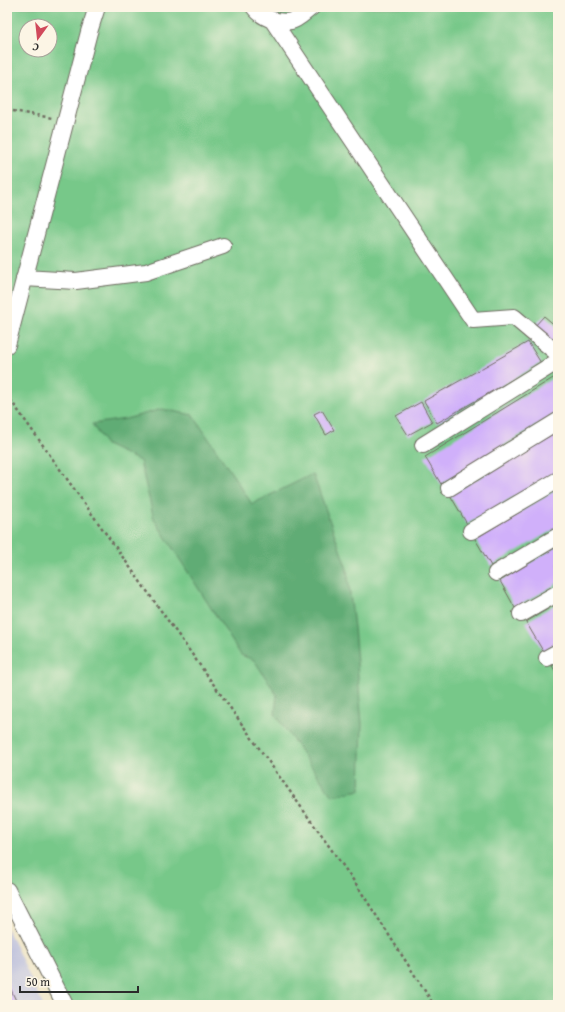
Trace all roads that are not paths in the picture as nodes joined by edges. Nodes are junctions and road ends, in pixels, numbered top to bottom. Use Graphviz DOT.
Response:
graph roads {
  1 [pos="97,7"];
  2 [pos="254,7"];
  3 [pos="312,7"];
  4 [pos="273,21"];
  5 [pos="223,246"];
  6 [pos="24,278"];
  7 [pos="7,345"];
  8 [pos="558,354"];
  9 [pos="558,361"];
  10 [pos="558,421"];
  11 [pos="423,445"];
  12 [pos="558,480"];
  13 [pos="449,488"];
  14 [pos="471,531"];
  15 [pos="558,536"];
  16 [pos="496,573"];
  17 [pos="558,592"];
  18 [pos="521,614"];
  19 [pos="7,890"];
  20 [pos="65,1005"];
  1 -- 6 [label="lane"];
  2 -- 4 [label="lane"];
  3 -- 4 [label="lane"];
  4 -- 8 [label="lane"];
  5 -- 6 [label="lane"];
  6 -- 7 [label="lane"];
  9 -- 11 [label="lane"];
  10 -- 13 [label="lane"];
  12 -- 14 [label="lane"];
  15 -- 16 [label="lane"];
  17 -- 18 [label="lane"];
  19 -- 20 [label="lane"];
}
